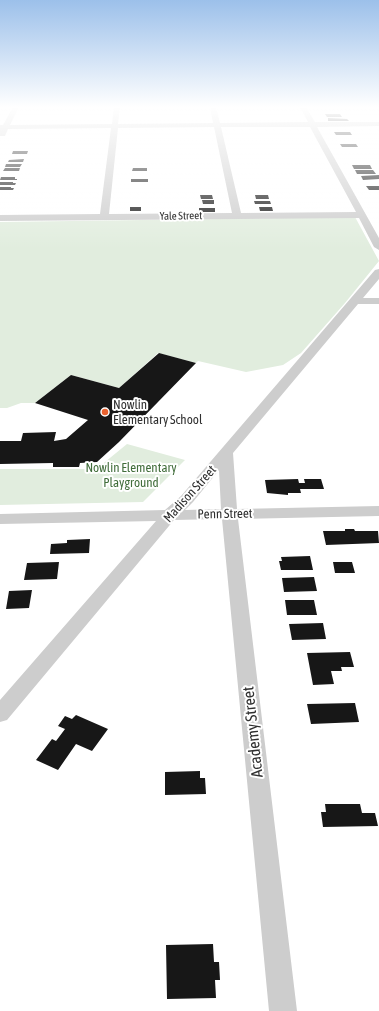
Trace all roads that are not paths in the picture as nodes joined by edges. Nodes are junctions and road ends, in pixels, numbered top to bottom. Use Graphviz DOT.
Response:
graph roads {
  1 [pos="112,154"];
  2 [pos="224,154"];
  3 [pos="329,154"];
  4 [pos="361,214"];
  5 [pos="237,216"];
  6 [pos="104,217"];
  7 [pos="0,218"];
  8 [pos="379,247"];
  9 [pos="379,272"];
  10 [pos="356,301"];
  11 [pos="379,301"];
  12 [pos="226,453"];
  13 [pos="379,511"];
  14 [pos="229,514"];
  15 [pos="170,515"];
  16 [pos="0,519"];
  17 [pos="0,714"];
  18 [pos="283,1011"];
  1 -- 6 [label="street"];
  2 -- 5 [label="street"];
  3 -- 4 [label="street"];
  4 -- 5 [label="street, Yale Street"];
  4 -- 8 [label="street"];
  5 -- 6 [label="street, Yale Street"];
  6 -- 7 [label="street, Yale Street"];
  9 -- 10 [label="street, Madison Street"];
  10 -- 11 [label="street"];
  10 -- 12 [label="street, Madison Street"];
  12 -- 14 [label="street, Academy Street"];
  12 -- 15 [label="street, Madison Street"];
  13 -- 14 [label="street, Penn Street"];
  14 -- 15 [label="street, Penn Street"];
  14 -- 18 [label="street, Academy Street"];
  15 -- 16 [label="street, Penn Street"];
  15 -- 17 [label="street, Madison Street"];
}
